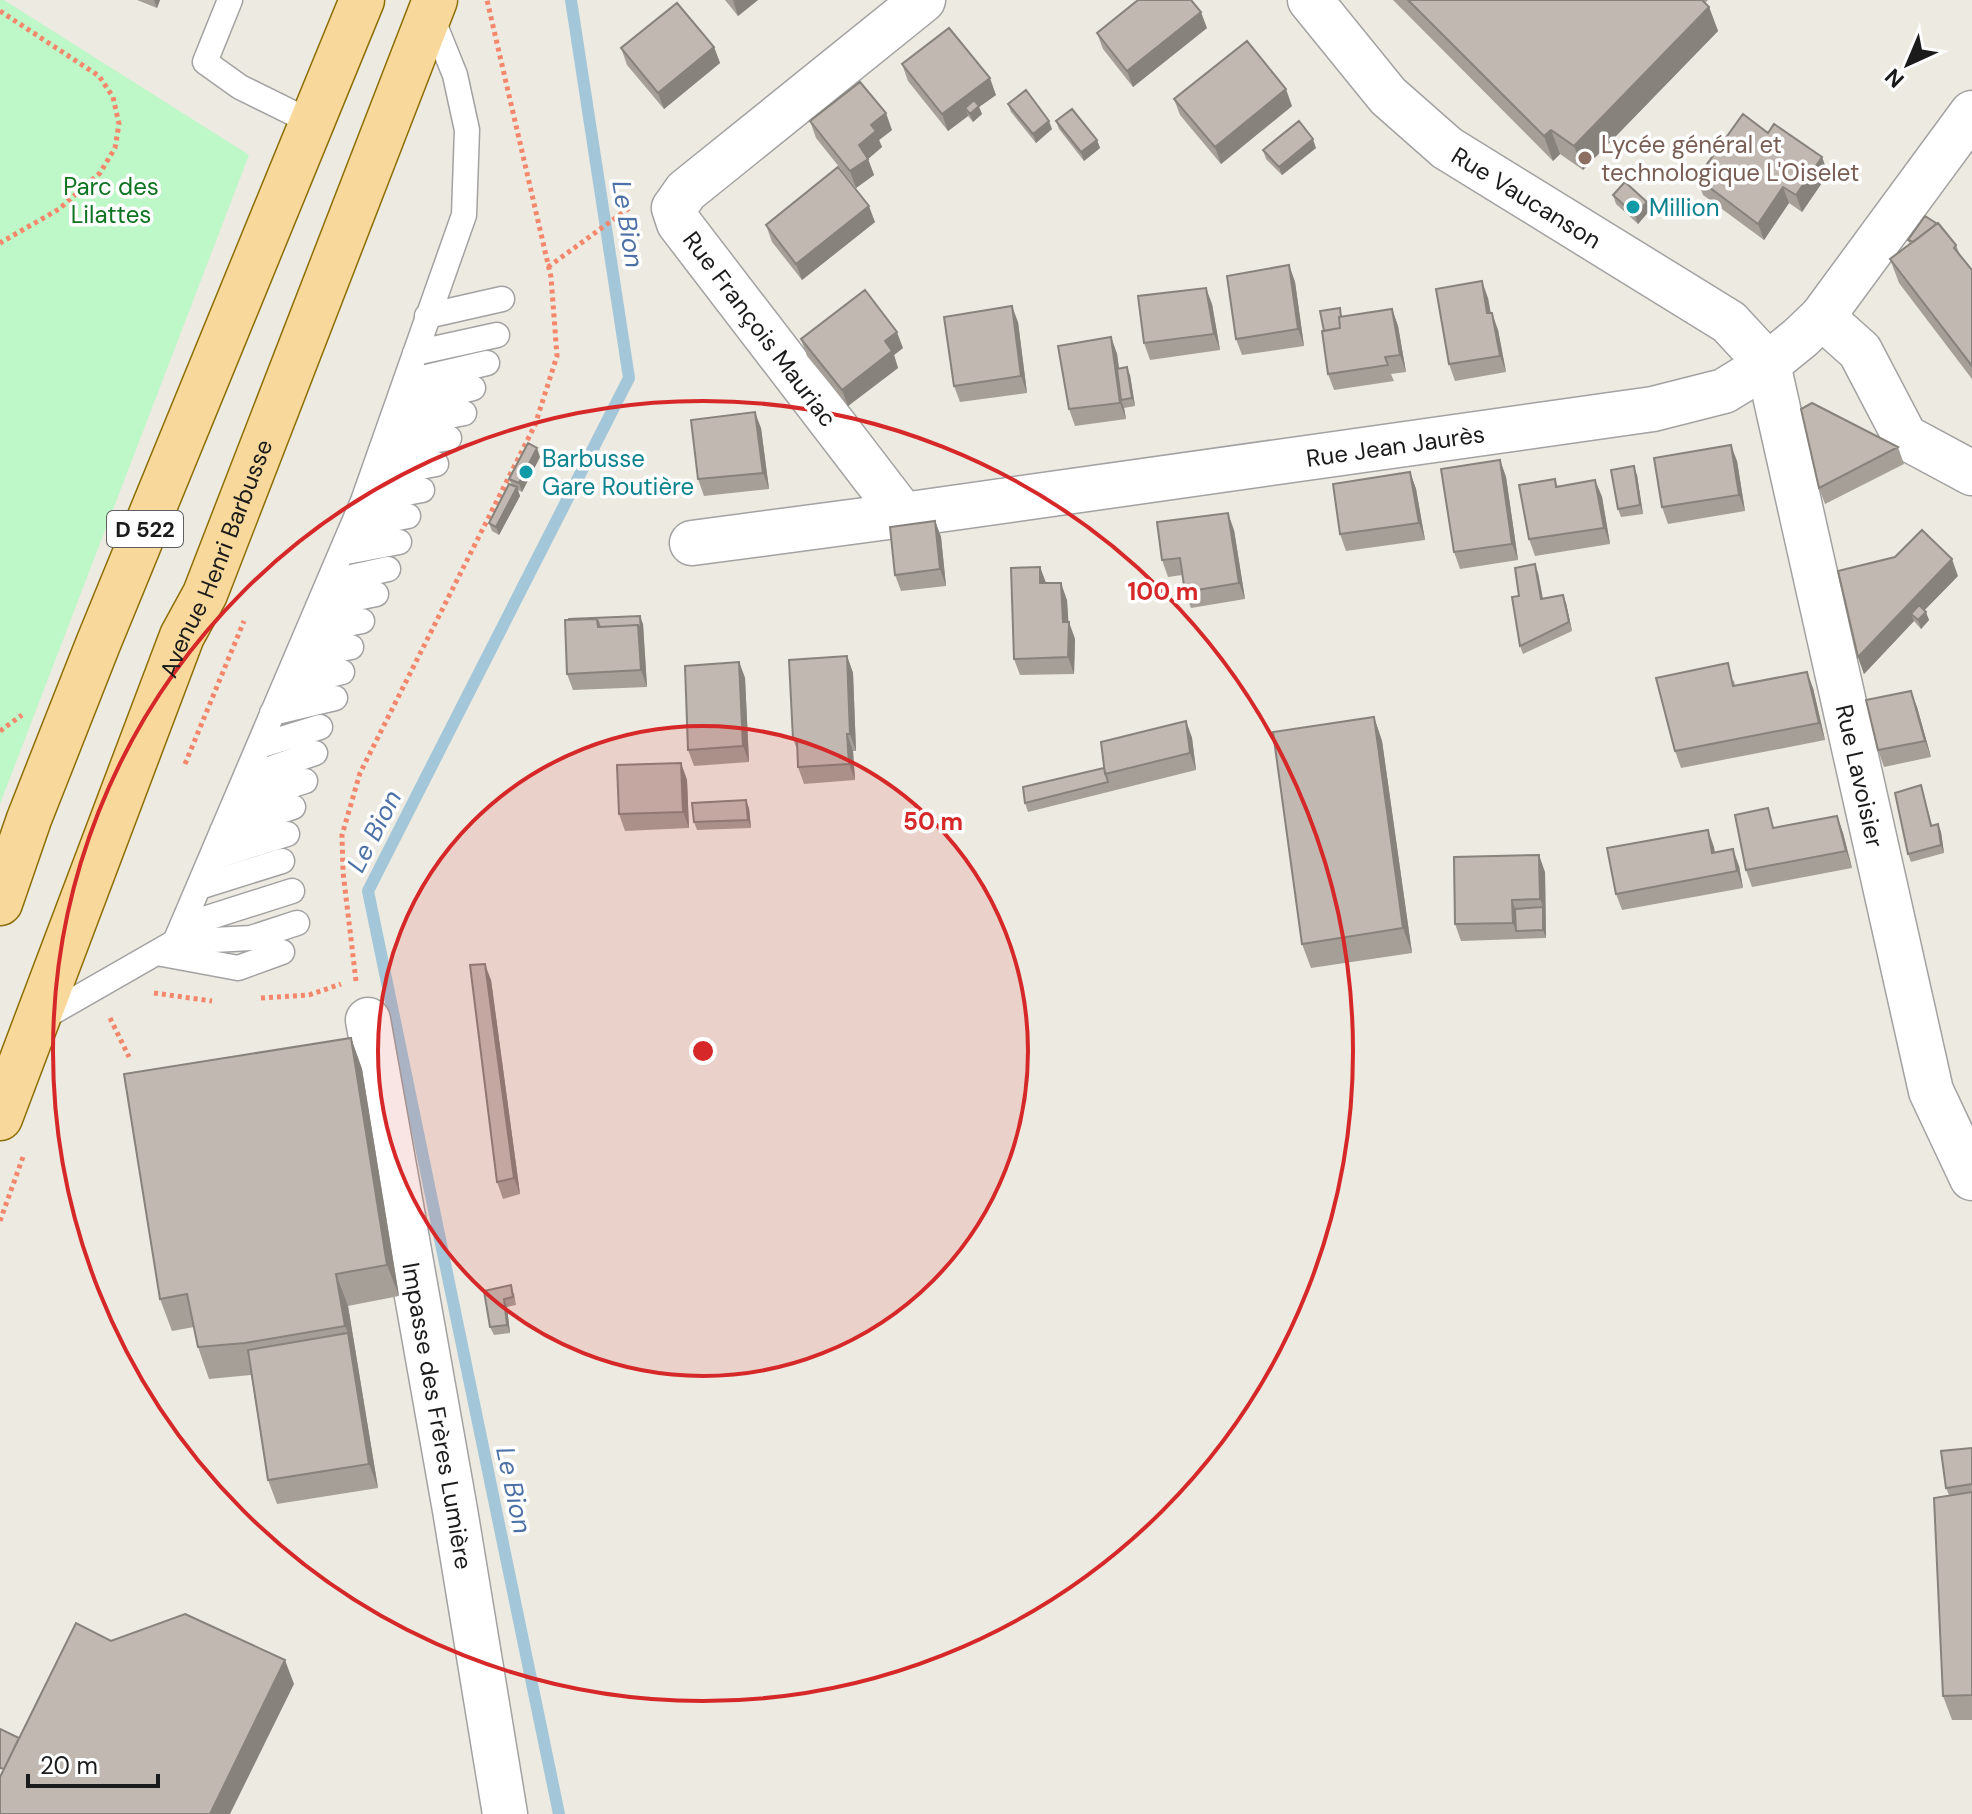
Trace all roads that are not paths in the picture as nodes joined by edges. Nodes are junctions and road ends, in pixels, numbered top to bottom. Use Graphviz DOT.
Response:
graph roads {
  1 [pos="230,0"];
  2 [pos="362,0"];
  3 [pos="923,0"];
  4 [pos="1310,0"];
  5 [pos="432,6"];
  6 [pos="1969,121"];
  7 [pos="313,123"];
  8 [pos="502,299"];
  9 [pos="427,316"];
  10 [pos="1822,317"];
  11 [pos="497,335"];
  12 [pos="415,353"];
  13 [pos="487,363"];
  14 [pos="1768,364"];
  15 [pos="405,382"];
  16 [pos="473,388"];
  17 [pos="464,413"];
  18 [pos="389,428"];
  19 [pos="449,438"];
  20 [pos="436,464"];
  21 [pos="1972,473"];
  22 [pos="372,476"];
  23 [pos="422,490"];
  24 [pos="363,501"];
  25 [pos="903,515"];
  26 [pos="408,516"];
  27 [pos="352,527"];
  28 [pos="399,542"];
  29 [pos="692,543"];
  30 [pos="341,553"];
  31 [pos="388,569"];
  32 [pos="329,582"];
  33 [pos="376,594"];
  34 [pos="318,606"];
  35 [pos="362,621"];
  36 [pos="308,632"];
  37 [pos="351,647"];
  38 [pos="296,658"];
  39 [pos="342,672"];
  40 [pos="284,686"];
  41 [pos="335,698"];
  42 [pos="272,713"];
  43 [pos="320,727"];
  44 [pos="259,746"];
  45 [pos="315,753"];
  46 [pos="246,777"];
  47 [pos="305,781"];
  48 [pos="234,804"];
  49 [pos="293,807"];
  50 [pos="222,831"];
  51 [pos="287,834"];
  52 [pos="211,858"];
  53 [pos="282,861"];
  54 [pos="199,887"];
  55 [pos="292,891"];
  56 [pos="0,903"];
  57 [pos="297,923"];
  58 [pos="171,940"];
  59 [pos="282,952"];
  60 [pos="368,1020"];
  61 [pos="37,1021"];
  62 [pos="0,1118"];
  63 [pos="1972,1178"];
  64 [pos="505,1814"];
  1 -- 7 [label="lane"];
  2 -- 7 [label="main road, D 522"];
  3 -- 25 [label="street, Rue François Mauriac"];
  4 -- 14 [label="street, Rue Vaucanson"];
  5 -- 9 [label="lane"];
  5 -- 61 [label="main road, Avenue Henri Barbusse"];
  6 -- 10 [label="street, Rue Jean Jaurès"];
  7 -- 56 [label="main road, D 522"];
  8 -- 9 [label="lane"];
  9 -- 12 [label="lane"];
  10 -- 14 [label="street, Rue Jean Jaurès"];
  10 -- 21 [label="street"];
  11 -- 12 [label="lane"];
  12 -- 15 [label="lane"];
  13 -- 15 [label="lane"];
  14 -- 25 [label="street, Rue Jean Jaurès"];
  14 -- 63 [label="street, Rue Lavoisier"];
  15 -- 18 [label="lane"];
  16 -- 18 [label="lane"];
  17 -- 18 [label="lane"];
  18 -- 19 [label="lane"];
  18 -- 22 [label="lane"];
  20 -- 22 [label="lane"];
  22 -- 24 [label="lane"];
  23 -- 24 [label="lane"];
  24 -- 27 [label="lane"];
  25 -- 29 [label="street, Rue Jean Jaurès"];
  26 -- 27 [label="lane"];
  27 -- 30 [label="lane"];
  28 -- 30 [label="lane"];
  30 -- 32 [label="lane"];
  31 -- 32 [label="lane"];
  32 -- 34 [label="lane"];
  33 -- 34 [label="lane"];
  34 -- 36 [label="lane"];
  35 -- 36 [label="lane"];
  36 -- 38 [label="lane"];
  37 -- 38 [label="lane"];
  38 -- 40 [label="lane"];
  39 -- 40 [label="lane"];
  40 -- 42 [label="lane"];
  41 -- 42 [label="lane"];
  42 -- 44 [label="lane"];
  43 -- 44 [label="lane"];
  44 -- 46 [label="lane"];
  45 -- 46 [label="lane"];
  46 -- 48 [label="lane"];
  47 -- 48 [label="lane"];
  48 -- 50 [label="lane"];
  49 -- 50 [label="lane"];
  50 -- 52 [label="lane"];
  51 -- 52 [label="lane"];
  52 -- 54 [label="lane"];
  53 -- 54 [label="lane"];
  54 -- 58 [label="lane"];
  55 -- 58 [label="lane"];
  57 -- 58 [label="lane"];
  58 -- 59 [label="lane"];
  58 -- 61 [label="lane"];
  60 -- 64 [label="street, Impasse des Frères Lumière"];
  61 -- 62 [label="main road, Avenue Henri Barbusse"];
}
